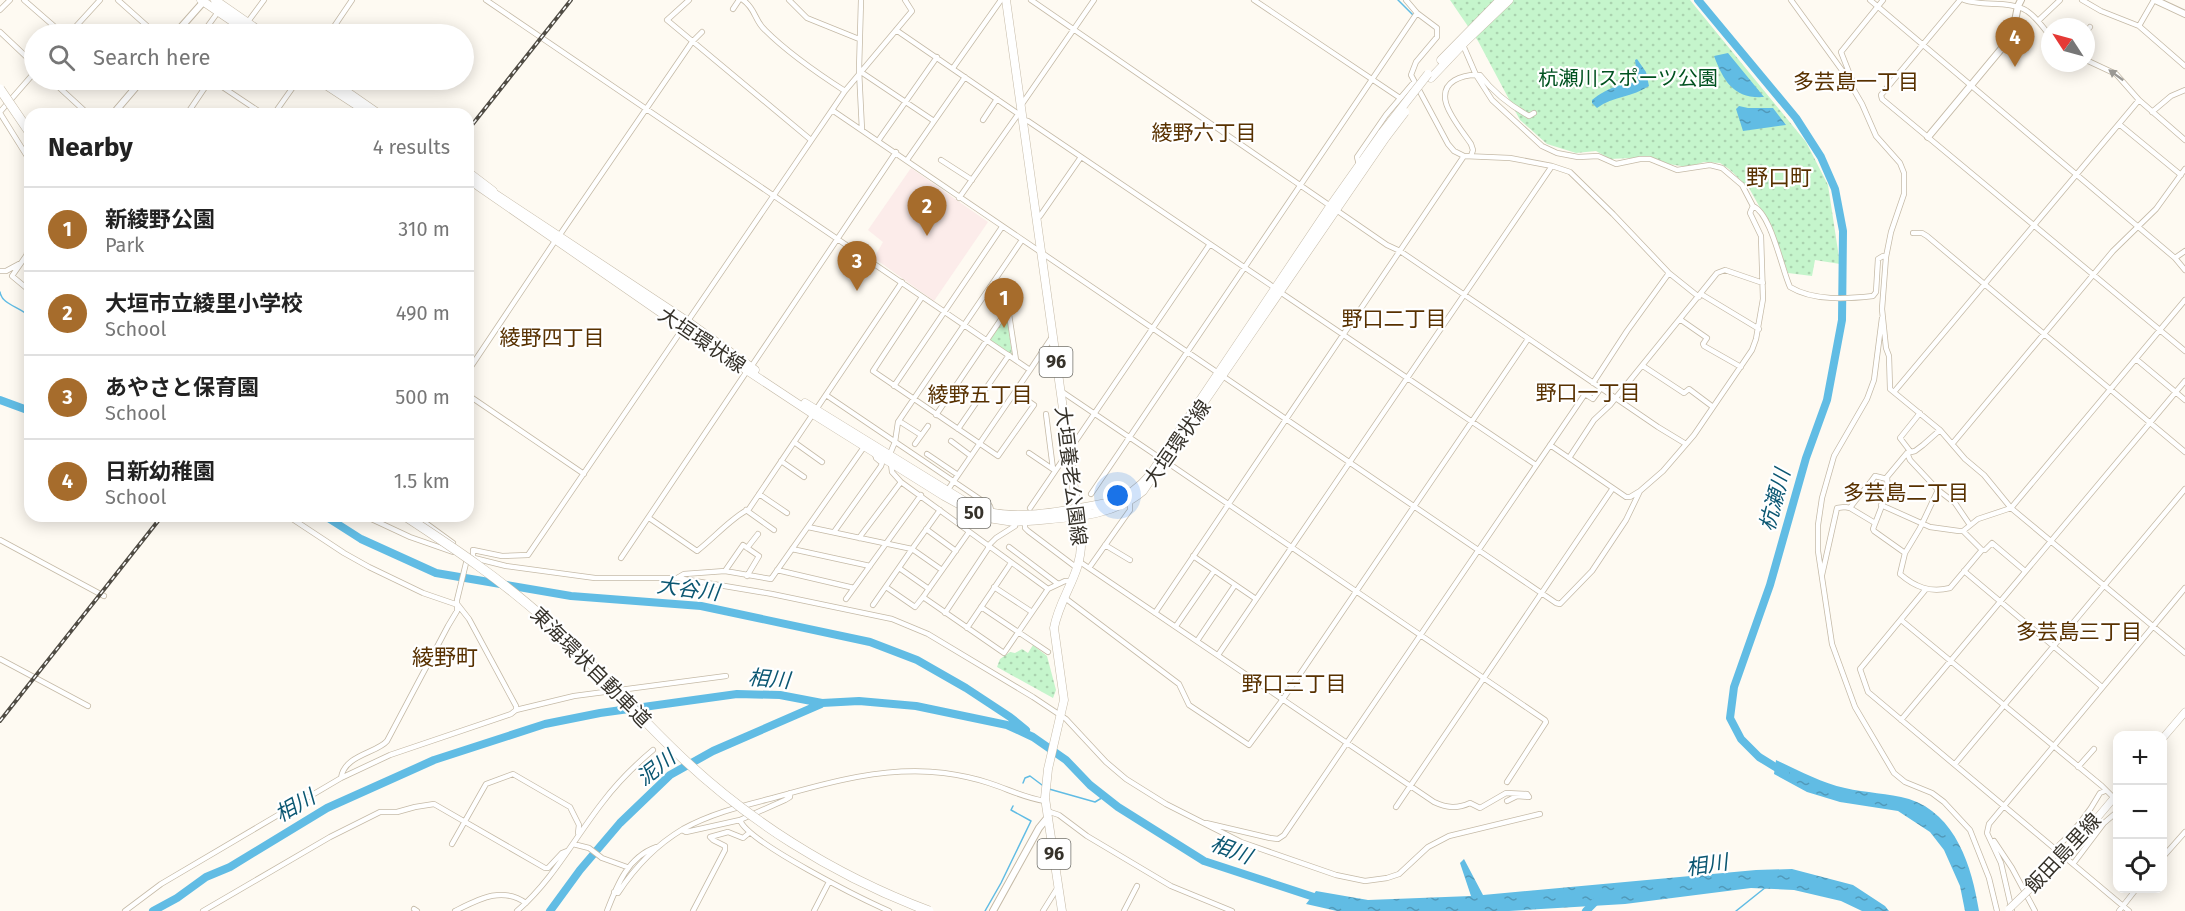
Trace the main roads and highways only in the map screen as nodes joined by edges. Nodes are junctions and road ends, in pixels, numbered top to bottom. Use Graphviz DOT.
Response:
graph roads {
  1 [pos="215,0"];
  2 [pos="1006,0"];
  3 [pos="1500,0"];
  4 [pos="1509,0"];
  5 [pos="204,1"];
  6 [pos="236,24"];
  7 [pos="239,24"];
  8 [pos="1464,40"];
  9 [pos="0,89"];
  10 [pos="333,90"];
  11 [pos="344,90"];
  12 [pos="361,108"];
  13 [pos="370,108"];
  14 [pos="24,124"];
  15 [pos="1384,135"];
  16 [pos="474,181"];
  17 [pos="1334,208"];
  18 [pos="814,412"];
  19 [pos="889,460"];
  20 [pos="1163,460"];
  21 [pos="1078,511"];
  22 [pos="414,522"];
  23 [pos="2185,712"];
  24 [pos="2167,734"];
  25 [pos="2113,801"];
  26 [pos="2009,910"];
  27 [pos="929,911"];
  28 [pos="1062,911"];
  1 -- 7 [label="main road"];
  2 -- 21 [label="main road, 大垣養老公園線 / 96"];
  3 -- 8 [label="main road, 大垣環状線 / 50"];
  4 -- 8 [label="main road, 大垣環状線 / 50"];
  5 -- 6 [label="main road"];
  8 -- 15 [label="main road, 大垣環状線 / 50, bridge"];
  9 -- 14 [label="highway, bridge"];
  10 -- 12 [label="main road"];
  11 -- 13 [label="main road"];
  15 -- 17 [label="main road, 大垣環状線 / 50"];
  15 -- 17 [label="main road, 大垣環状線 / 50"];
  16 -- 18 [label="main road, 大垣環状線 / 50"];
  17 -- 20 [label="main road, 大垣環状線 / 50"];
  18 -- 19 [label="main road, 大垣環状線 / 50"];
  18 -- 19 [label="main road, 大垣環状線 / 50"];
  19 -- 21 [label="main road, 大垣環状線 / 50"];
  19 -- 21 [label="main road, 大垣環状線 / 50"];
  20 -- 21 [label="main road, 大垣環状線 / 50"];
  20 -- 21 [label="main road, 大垣環状線 / 50"];
  21 -- 28 [label="main road, 大垣養老公園線 / 96"];
  22 -- 27 [label="highway, 東海環状自動車道, bridge"];
  23 -- 24 [label="main road"];
  25 -- 26 [label="main road, 飯田島里線, bridge"];
}
